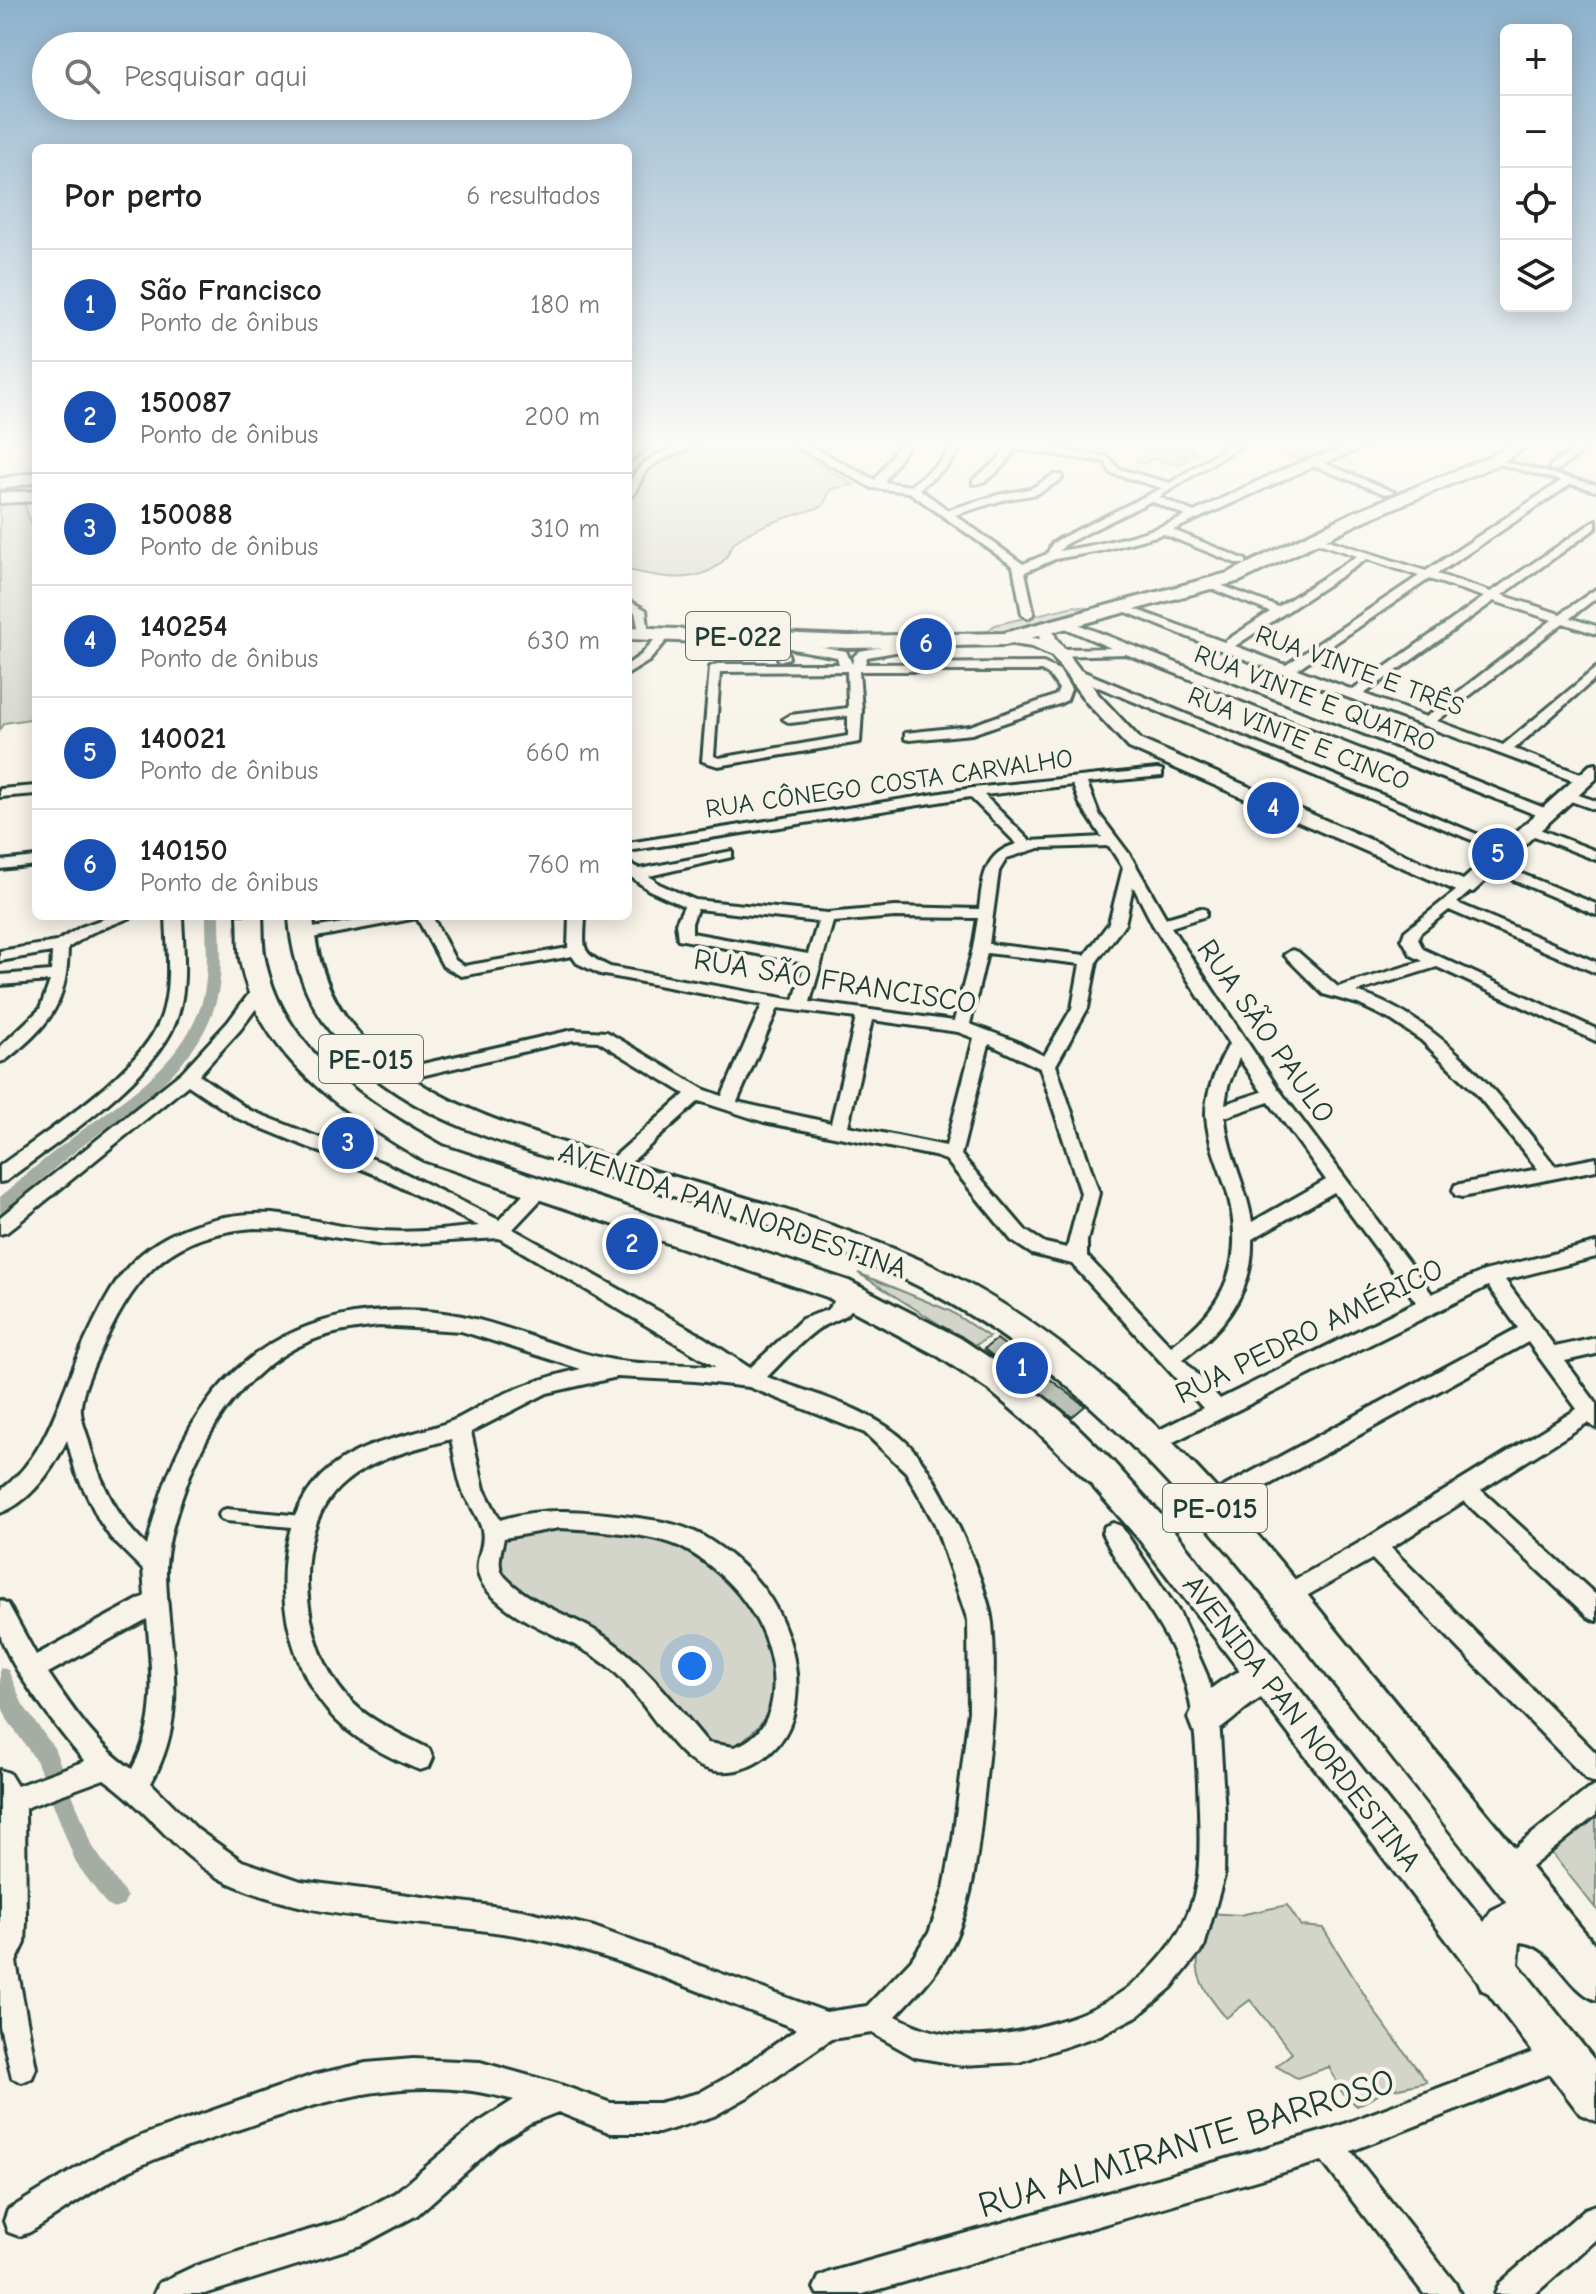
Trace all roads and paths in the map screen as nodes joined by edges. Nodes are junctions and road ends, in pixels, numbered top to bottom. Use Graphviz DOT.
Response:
graph roads {
  1 [pos="1002,552"];
  2 [pos="1054,552"];
  3 [pos="1076,552"];
  4 [pos="1218,552"];
  5 [pos="1263,552"];
  6 [pos="1283,552"];
  7 [pos="1353,552"];
  8 [pos="1463,552"];
  9 [pos="1556,552"];
  10 [pos="1052,556"];
  11 [pos="1364,556"];
  12 [pos="1242,562"];
  13 [pos="1020,570"];
  14 [pos="1428,576"];
  15 [pos="1211,585"];
  16 [pos="1596,592"];
  17 [pos="1493,597"];
  18 [pos="632,606"];
  19 [pos="1120,607"];
  20 [pos="1082,609"];
  21 [pos="1278,611"];
  22 [pos="1561,619"];
  23 [pos="1008,623"];
  24 [pos="1067,624"];
  25 [pos="1045,630"];
  26 [pos="1596,630"];
  27 [pos="646,634"];
  28 [pos="936,641"];
  29 [pos="1224,647"];
  30 [pos="817,648"];
  31 [pos="716,651"];
  32 [pos="1129,651"];
  33 [pos="781,653"];
  34 [pos="1060,653"];
  35 [pos="632,667"];
  36 [pos="853,667"];
  37 [pos="1286,670"];
  38 [pos="1073,672"];
  39 [pos="1596,672"];
  40 [pos="1354,695"];
  41 [pos="856,711"];
  42 [pos="790,719"];
  43 [pos="1427,722"];
  44 [pos="910,736"];
  45 [pos="1135,744"];
  46 [pos="1504,751"];
  47 [pos="1590,775"];
  48 [pos="1079,779"];
  49 [pos="32,790"];
  50 [pos="973,792"];
  51 [pos="0,793"];
  52 [pos="1567,795"];
  53 [pos="1596,806"];
  54 [pos="1547,814"];
  55 [pos="1529,829"];
  56 [pos="1114,841"];
  57 [pos="632,846"];
  58 [pos="1027,846"];
  59 [pos="1506,849"];
  60 [pos="727,854"];
  61 [pos="1596,856"];
  62 [pos="32,861"];
  63 [pos="0,865"];
  64 [pos="1490,865"];
  65 [pos="1131,867"];
  66 [pos="632,870"];
  67 [pos="1466,888"];
  68 [pos="692,904"];
  69 [pos="1448,904"];
  70 [pos="1596,910"];
  71 [pos="1201,913"];
  72 [pos="984,914"];
  73 [pos="827,918"];
  74 [pos="115,920"];
  75 [pos="174,920"];
  76 [pos="250,920"];
  77 [pos="362,920"];
  78 [pos="426,920"];
  79 [pos="577,920"];
  80 [pos="301,925"];
  81 [pos="1161,925"];
  82 [pos="60,946"];
  83 [pos="981,948"];
  84 [pos="576,951"];
  85 [pos="1292,955"];
  86 [pos="0,956"];
  87 [pos="813,960"];
  88 [pos="1089,960"];
  89 [pos="1434,963"];
  90 [pos="1596,968"];
  91 [pos="59,975"];
  92 [pos="0,980"];
  93 [pos="260,991"];
  94 [pos="1343,991"];
  95 [pos="772,1002"];
  96 [pos="801,1005"];
  97 [pos="865,1014"];
  98 [pos="961,1027"];
  99 [pos="983,1035"];
  100 [pos="1596,1036"];
  101 [pos="1238,1044"];
  102 [pos="0,1056"];
  103 [pos="1047,1065"];
  104 [pos="188,1076"];
  105 [pos="391,1077"];
  106 [pos="697,1093"];
  107 [pos="1273,1094"];
  108 [pos="727,1105"];
  109 [pos="1215,1114"];
  110 [pos="838,1129"];
  111 [pos="952,1156"];
  112 [pos="1596,1164"];
  113 [pos="612,1169"];
  114 [pos="1550,1172"];
  115 [pos="0,1176"];
  116 [pos="1337,1183"];
  117 [pos="672,1188"];
  118 [pos="539,1189"];
  119 [pos="1462,1190"];
  120 [pos="596,1208"];
  121 [pos="638,1222"];
  122 [pos="0,1227"];
  123 [pos="500,1231"];
  124 [pos="1245,1234"];
  125 [pos="1596,1250"];
  126 [pos="1078,1258"];
  127 [pos="1491,1276"];
  128 [pos="838,1289"];
  129 [pos="1429,1304"];
  130 [pos="1532,1330"];
  131 [pos="1596,1346"];
  132 [pos="1551,1356"];
  133 [pos="1170,1358"];
  134 [pos="616,1369"];
  135 [pos="751,1379"];
  136 [pos="69,1404"];
  137 [pos="1217,1410"];
  138 [pos="1593,1415"];
  139 [pos="459,1428"];
  140 [pos="1155,1442"];
  141 [pos="1465,1489"];
  142 [pos="0,1504"];
  143 [pos="1213,1504"];
  144 [pos="226,1515"];
  145 [pos="303,1522"];
  146 [pos="494,1531"];
  147 [pos="1113,1533"];
  148 [pos="1374,1546"];
  149 [pos="154,1566"];
  150 [pos="1286,1596"];
  151 [pos="158,1601"];
  152 [pos="1596,1610"];
  153 [pos="0,1611"];
  154 [pos="31,1670"];
  155 [pos="1267,1678"];
  156 [pos="1207,1718"];
  157 [pos="420,1758"];
  158 [pos="106,1766"];
  159 [pos="1596,1771"];
  160 [pos="136,1786"];
  161 [pos="6,1791"];
  162 [pos="1596,1799"];
  163 [pos="1506,1871"];
  164 [pos="1560,1936"];
  165 [pos="1,1962"];
  166 [pos="1497,1975"];
  167 [pos="1596,1979"];
  168 [pos="874,2019"];
  169 [pos="826,2026"];
  170 [pos="1560,2056"];
  171 [pos="22,2068"];
  172 [pos="558,2098"];
  173 [pos="1596,2098"];
  174 [pos="1328,2145"];
  175 [pos="1596,2220"];
  176 [pos="19,2221"];
  177 [pos="864,2287"];
  178 [pos="830,2288"];
  179 [pos="170,2294"];
  180 [pos="1444,2294"];
  181 [pos="1511,2294"];
  1 -- 13 [label="street"];
  2 -- 10 [label="street"];
  3 -- 10 [label="street"];
  4 -- 12 [label="street"];
  5 -- 12 [label="highway, PE-022"];
  6 -- 15 [label="highway, PE-022"];
  7 -- 11 [label="street"];
  8 -- 14 [label="street"];
  9 -- 17 [label="street"];
  10 -- 13 [label="street"];
  11 -- 14 [label="street"];
  11 -- 21 [label="street"];
  12 -- 20 [label="highway, PE-022"];
  13 -- 23 [label="street"];
  14 -- 17 [label="street"];
  14 -- 37 [label="street"];
  15 -- 19 [label="highway, PE-022"];
  15 -- 21 [label="street"];
  16 -- 22 [label="street"];
  17 -- 22 [label="street"];
  17 -- 40 [label="street"];
  18 -- 27 [label="street"];
  19 -- 20 [label="highway, PE-022"];
  19 -- 29 [label="street, RUA VINTE E TRÊS"];
  20 -- 23 [label="highway, PE-022"];
  20 -- 24 [label="highway, PE-022"];
  21 -- 29 [label="street"];
  22 -- 26 [label="street"];
  22 -- 43 [label="street"];
  23 -- 25 [label="highway, PE-022"];
  23 -- 28 [label="highway, PE-022"];
  23 -- 30 [label="highway, PE-022"];
  23 -- 34 [label="main road"];
  24 -- 25 [label="highway, PE-022"];
  24 -- 32 [label="street, RUA VINTE E QUATRO"];
  25 -- 34 [label="main road"];
  27 -- 33 [label="highway, PE-022"];
  27 -- 35 [label="street"];
  28 -- 30 [label="highway, PE-022"];
  28 -- 36 [label="street"];
  29 -- 37 [label="street, RUA VINTE E TRÊS"];
  30 -- 33 [label="highway, PE-022"];
  31 -- 33 [label="street"];
  32 -- 34 [label="street"];
  32 -- 54 [label="street, RUA VINTE E QUATRO"];
  33 -- 36 [label="street"];
  33 -- 36 [label="street"];
  33 -- 41 [label="street"];
  34 -- 38 [label="main road"];
  36 -- 41 [label="street"];
  36 -- 44 [label="street"];
  37 -- 40 [label="street, RUA VINTE E TRÊS"];
  38 -- 45 [label="main road"];
  38 -- 59 [label="street, RUA VINTE E CINCO"];
  39 -- 46 [label="street"];
  40 -- 43 [label="street, RUA VINTE E TRÊS"];
  41 -- 42 [label="street"];
  43 -- 46 [label="street, RUA VINTE E TRÊS"];
  45 -- 48 [label="street, RUA CÔNEGO COSTA CARVALHO"];
  45 -- 67 [label="main road"];
  46 -- 47 [label="street, RUA VINTE E TRÊS"];
  47 -- 52 [label="main road"];
  48 -- 50 [label="street, RUA CÔNEGO COSTA CARVALHO"];
  48 -- 56 [label="street, RUA SÃO PAULO"];
  49 -- 51 [label="street"];
  50 -- 57 [label="street, RUA CÔNEGO COSTA CARVALHO"];
  50 -- 58 [label="street"];
  52 -- 53 [label="street"];
  52 -- 54 [label="main road"];
  54 -- 55 [label="main road"];
  55 -- 59 [label="main road"];
  55 -- 61 [label="street"];
  56 -- 58 [label="street"];
  56 -- 65 [label="street, RUA SÃO PAULO"];
  58 -- 72 [label="street"];
  59 -- 64 [label="main road"];
  60 -- 66 [label="street"];
  62 -- 63 [label="street"];
  64 -- 67 [label="main road"];
  64 -- 70 [label="street"];
  65 -- 81 [label="street, RUA SÃO PAULO"];
  65 -- 88 [label="street"];
  66 -- 68 [label="street"];
  67 -- 69 [label="street"];
  68 -- 73 [label="street"];
  68 -- 87 [label="street"];
  69 -- 89 [label="street"];
  69 -- 90 [label="street"];
  71 -- 81 [label="street"];
  72 -- 73 [label="street"];
  72 -- 83 [label="street"];
  73 -- 87 [label="street"];
  74 -- 82 [label="street"];
  75 -- 115 [label="street"];
  76 -- 93 [label="highway, AVENIDA PAN NORDESTINA / PE-015"];
  77 -- 80 [label="street"];
  78 -- 84 [label="street"];
  79 -- 84 [label="street"];
  80 -- 105 [label="highway, AVENIDA PAN NORDESTINA / PE-015"];
  81 -- 101 [label="street, RUA SÃO PAULO"];
  82 -- 86 [label="street"];
  82 -- 91 [label="street"];
  83 -- 88 [label="street"];
  83 -- 98 [label="street"];
  84 -- 95 [label="street, RUA SÃO FRANCISCO"];
  85 -- 94 [label="street"];
  87 -- 96 [label="street"];
  88 -- 103 [label="street"];
  89 -- 94 [label="street"];
  89 -- 100 [label="street"];
  91 -- 92 [label="street"];
  91 -- 102 [label="street"];
  93 -- 104 [label="street"];
  93 -- 118 [label="highway, AVENIDA PAN NORDESTINA / PE-015"];
  94 -- 114 [label="street"];
  95 -- 96 [label="street, RUA SÃO FRANCISCO"];
  95 -- 108 [label="street"];
  96 -- 97 [label="street, RUA SÃO FRANCISCO"];
  97 -- 98 [label="street, RUA SÃO FRANCISCO"];
  97 -- 110 [label="street"];
  98 -- 99 [label="street, RUA SÃO FRANCISCO"];
  99 -- 103 [label="street, RUA SÃO FRANCISCO"];
  99 -- 111 [label="street"];
  101 -- 107 [label="street, RUA SÃO PAULO"];
  101 -- 109 [label="street"];
  103 -- 126 [label="street"];
  104 -- 122 [label="street"];
  104 -- 123 [label="street"];
  105 -- 106 [label="street"];
  105 -- 113 [label="highway, AVENIDA PAN NORDESTINA / PE-015"];
  106 -- 108 [label="street"];
  106 -- 113 [label="street"];
  107 -- 109 [label="street"];
  107 -- 116 [label="street, RUA SÃO PAULO"];
  108 -- 110 [label="street"];
  109 -- 124 [label="street"];
  110 -- 111 [label="street"];
  111 -- 126 [label="street"];
  112 -- 114 [label="street"];
  113 -- 117 [label="highway, AVENIDA PAN NORDESTINA / PE-015"];
  113 -- 120 [label="highway"];
  114 -- 119 [label="street"];
  116 -- 124 [label="street"];
  116 -- 129 [label="street, RUA SÃO PAULO"];
  117 -- 121 [label="highway"];
  117 -- 140 [label="highway, AVENIDA PAN NORDESTINA / PE-015"];
  118 -- 120 [label="highway, AVENIDA PAN NORDESTINA / PE-015"];
  118 -- 123 [label="street"];
  120 -- 121 [label="highway, AVENIDA PAN NORDESTINA / PE-015"];
  121 -- 128 [label="highway, AVENIDA PAN NORDESTINA / PE-015"];
  123 -- 135 [label="street"];
  123 -- 136 [label="street"];
  124 -- 133 [label="street"];
  125 -- 127 [label="street, RUA PEDRO AMÉRICO"];
  126 -- 133 [label="street"];
  127 -- 129 [label="street, RUA PEDRO AMÉRICO"];
  127 -- 130 [label="street"];
  128 -- 135 [label="street"];
  128 -- 155 [label="highway, AVENIDA PAN NORDESTINA / PE-015"];
  129 -- 137 [label="street, RUA PEDRO AMÉRICO"];
  130 -- 132 [label="street"];
  130 -- 143 [label="street"];
  131 -- 132 [label="street"];
  132 -- 138 [label="street"];
  133 -- 137 [label="street"];
  134 -- 135 [label="street"];
  134 -- 139 [label="street"];
  134 -- 149 [label="street"];
  135 -- 168 [label="street"];
  136 -- 142 [label="street"];
  136 -- 149 [label="street"];
  137 -- 140 [label="street, RUA PEDRO AMÉRICO"];
  138 -- 141 [label="street"];
  139 -- 145 [label="street"];
  139 -- 146 [label="street"];
  140 -- 143 [label="highway, AVENIDA PAN NORDESTINA / PE-015"];
  141 -- 148 [label="street"];
  141 -- 152 [label="street"];
  143 -- 150 [label="highway, AVENIDA PAN NORDESTINA / PE-015"];
  144 -- 145 [label="street"];
  145 -- 157 [label="street"];
  146 -- 146 [label="street"];
  147 -- 156 [label="street"];
  148 -- 150 [label="street"];
  148 -- 159 [label="street"];
  149 -- 151 [label="street"];
  150 -- 163 [label="highway, AVENIDA PAN NORDESTINA / PE-015"];
  151 -- 154 [label="street"];
  151 -- 160 [label="street"];
  153 -- 154 [label="street"];
  154 -- 158 [label="street"];
  155 -- 156 [label="highway"];
  155 -- 166 [label="highway, AVENIDA PAN NORDESTINA / PE-015"];
  156 -- 168 [label="street"];
  158 -- 160 [label="street"];
  158 -- 161 [label="street"];
  160 -- 169 [label="street"];
  161 -- 165 [label="street"];
  162 -- 163 [label="street"];
  163 -- 164 [label="highway, AVENIDA PAN NORDESTINA / PE-015"];
  164 -- 166 [label="highway"];
  164 -- 167 [label="highway, AVENIDA PAN NORDESTINA / PE-015"];
  165 -- 171 [label="street"];
  166 -- 170 [label="highway, AVENIDA PAN NORDESTINA / PE-015"];
  168 -- 169 [label="street"];
  169 -- 172 [label="street"];
  170 -- 173 [label="highway, AVENIDA PAN NORDESTINA / PE-015"];
  170 -- 174 [label="street, RUA ALMIRANTE BARROSO"];
  172 -- 176 [label="street"];
  172 -- 179 [label="street"];
  174 -- 177 [label="street, RUA ALMIRANTE BARROSO"];
  174 -- 180 [label="street"];
  175 -- 181 [label="street"];
  177 -- 178 [label="street, RUA ALMIRANTE BARROSO"];
}
